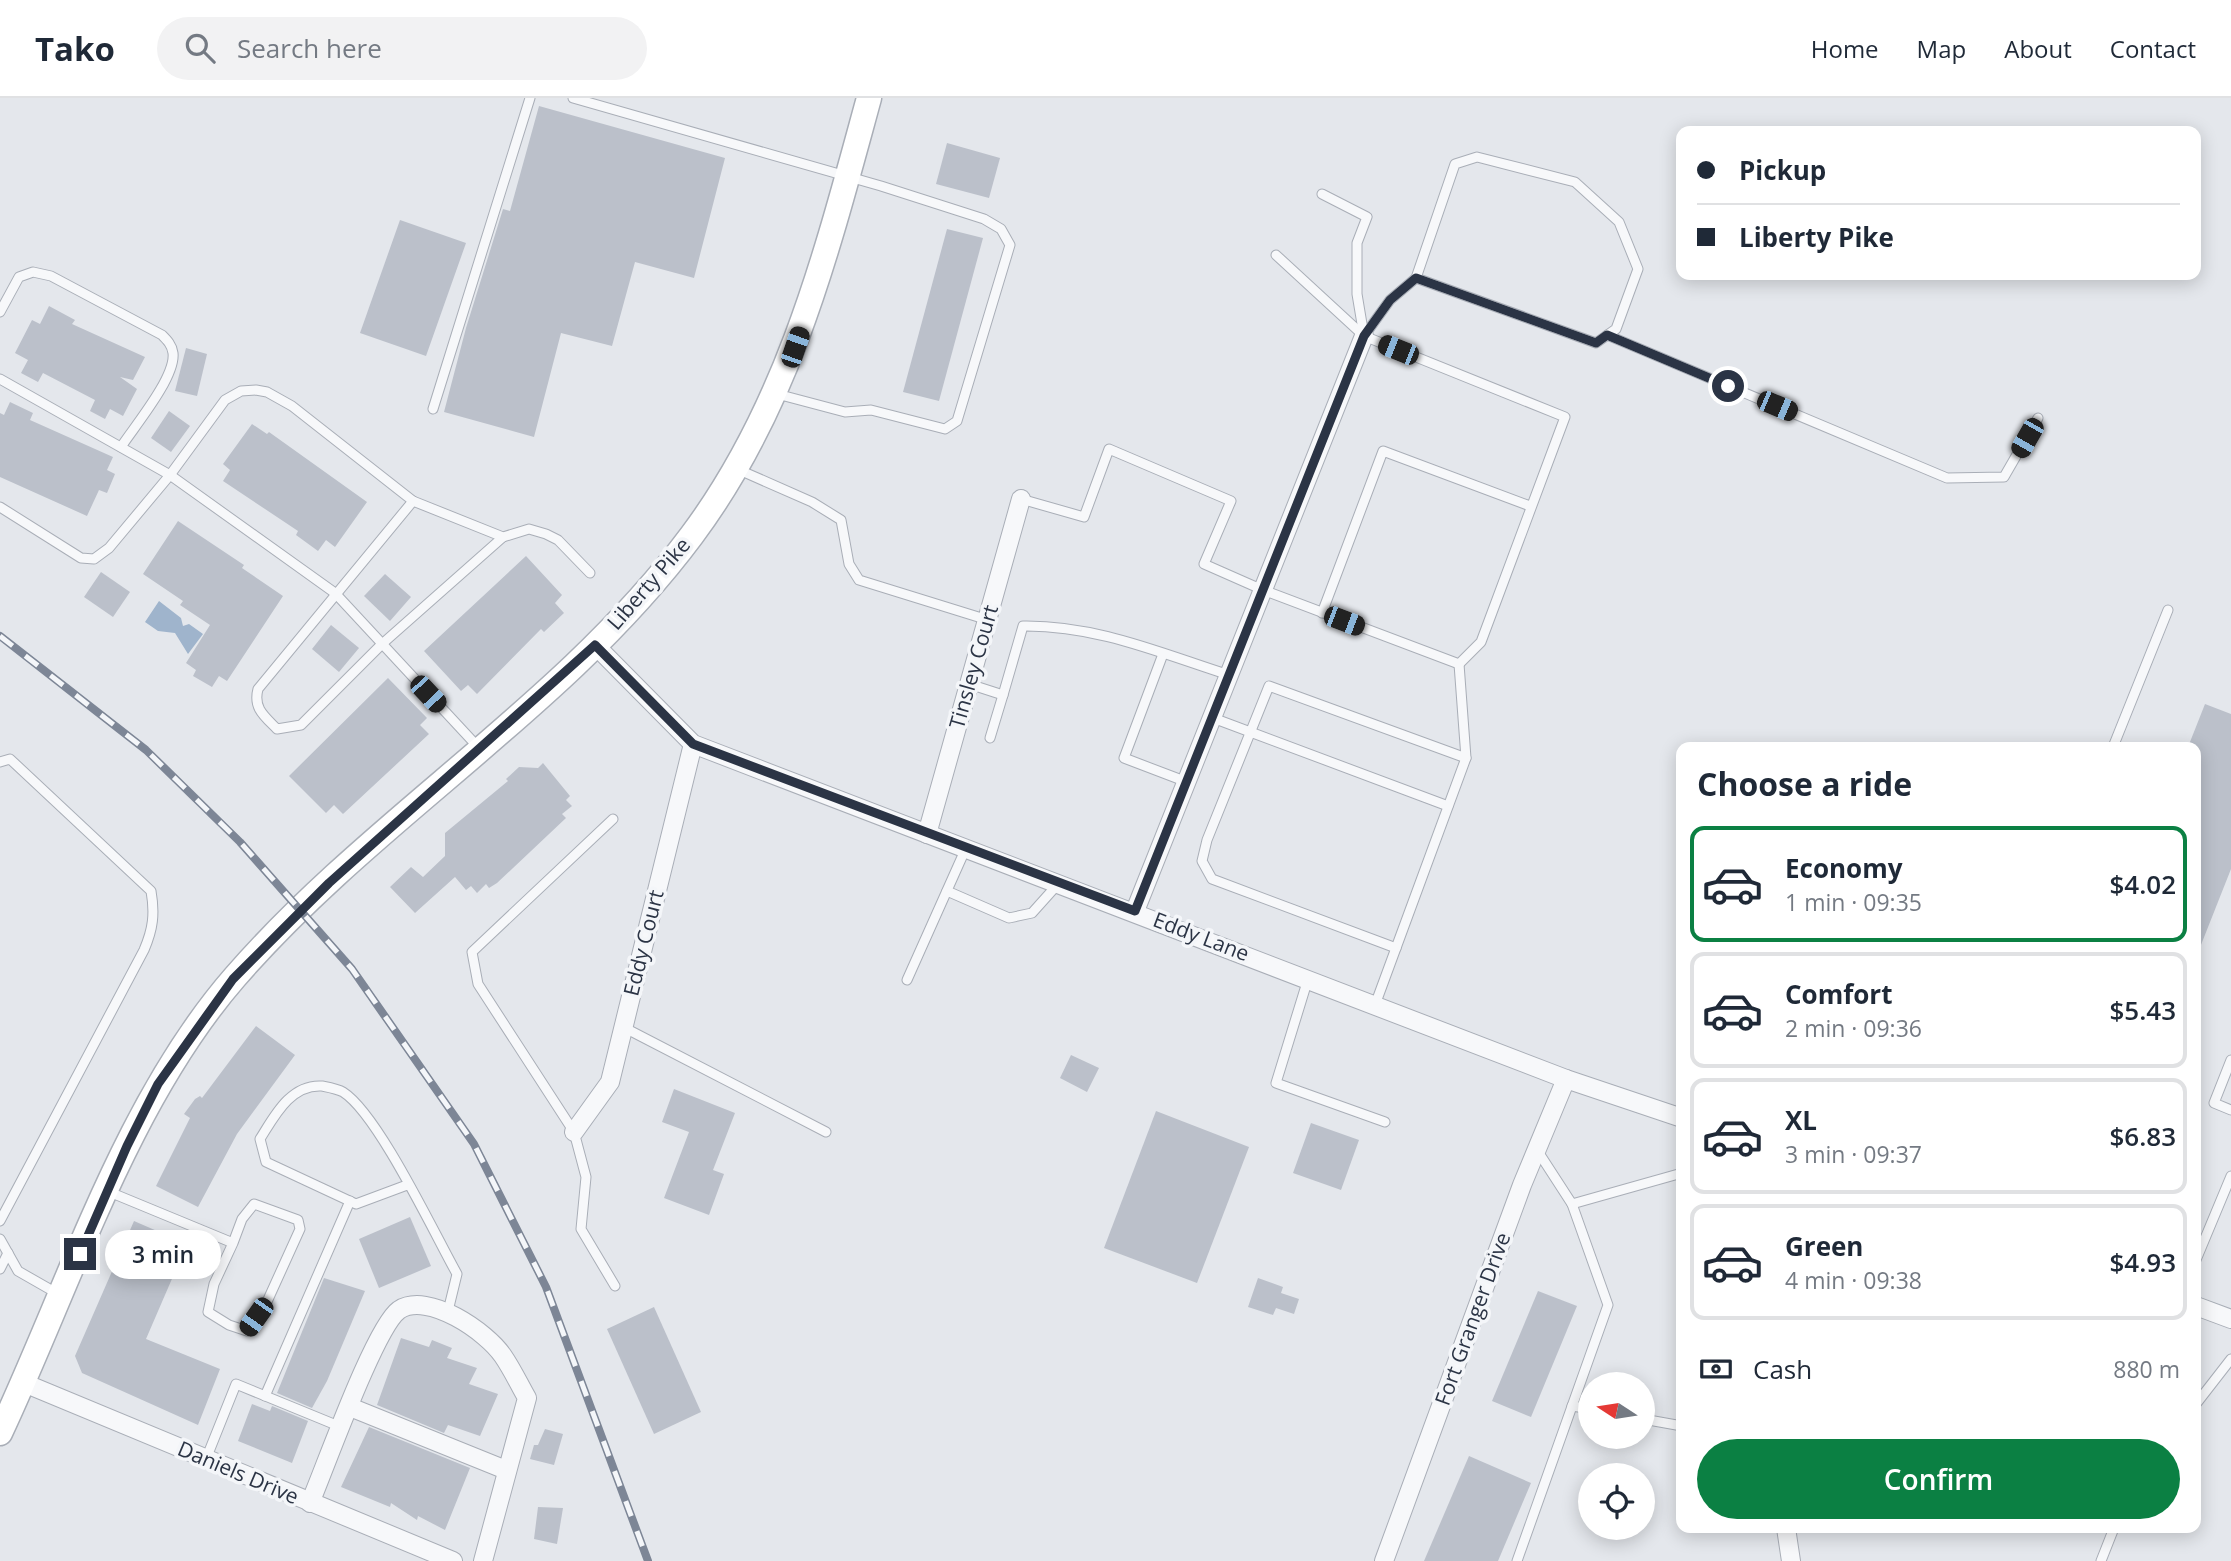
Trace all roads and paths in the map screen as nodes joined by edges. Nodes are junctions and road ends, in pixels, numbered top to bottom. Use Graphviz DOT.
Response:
graph roads {
  1 [pos="530,98"];
  2 [pos="573,98"];
  3 [pos="869,98"];
  4 [pos="847,178"];
  5 [pos="1322,194"];
  6 [pos="1276,255"];
  7 [pos="1416,278"];
  8 [pos="4,294"];
  9 [pos="0,312"];
  10 [pos="1607,335"];
  11 [pos="1364,336"];
  12 [pos="0,379"];
  13 [pos="775,394"];
  14 [pos="433,409"];
  15 [pos="2038,418"];
  16 [pos="121,447"];
  17 [pos="735,468"];
  18 [pos="170,475"];
  19 [pos="1021,499"];
  20 [pos="413,501"];
  21 [pos="1530,506"];
  22 [pos="0,507"];
  23 [pos="503,537"];
  24 [pos="590,573"];
  25 [pos="1263,590"];
  26 [pos="337,595"];
  27 [pos="2168,610"];
  28 [pos="1322,613"];
  29 [pos="988,620"];
  30 [pos="382,644"];
  31 [pos="595,645"];
  32 [pos="1163,654"];
  33 [pos="1459,664"];
  34 [pos="1229,676"];
  35 [pos="969,684"];
  36 [pos="1003,695"];
  37 [pos="1213,718"];
  38 [pos="1250,733"];
  39 [pos="990,738"];
  40 [pos="2115,742"];
  41 [pos="693,744"];
  42 [pos="479,749"];
  43 [pos="1466,758"];
  44 [pos="0,762"];
  45 [pos="1187,782"];
  46 [pos="1448,806"];
  47 [pos="613,819"];
  48 [pos="927,834"];
  49 [pos="967,848"];
  50 [pos="1059,883"];
  51 [pos="947,891"];
  52 [pos="1135,911"];
  53 [pos="1396,948"];
  54 [pos="1308,979"];
  55 [pos="907,980"];
  56 [pos="1375,1005"];
  57 [pos="623,1027"];
  58 [pos="2231,1060"];
  59 [pos="1566,1079"];
  60 [pos="2231,1110"];
  61 [pos="1676,1116"];
  62 [pos="1385,1122"];
  63 [pos="574,1132"];
  64 [pos="827,1132"];
  65 [pos="1537,1150"];
  66 [pos="1676,1175"];
  67 [pos="2231,1176"];
  68 [pos="407,1185"];
  69 [pos="107,1191"];
  70 [pos="349,1201"];
  71 [pos="1572,1204"];
  72 [pos="0,1221"];
  73 [pos="0,1239"];
  74 [pos="233,1244"];
  75 [pos="2201,1249"];
  76 [pos="8,1253"];
  77 [pos="0,1269"];
  78 [pos="615,1286"];
  79 [pos="62,1295"];
  80 [pos="2201,1308"];
  81 [pos="448,1311"];
  82 [pos="2231,1319"];
  83 [pos="2231,1359"];
  84 [pos="24,1383"];
  85 [pos="265,1396"];
  86 [pos="2201,1398"];
  87 [pos="1572,1406"];
  88 [pos="350,1407"];
  89 [pos="1578,1407"];
  90 [pos="1656,1421"];
  91 [pos="1676,1425"];
  92 [pos="342,1427"];
  93 [pos="0,1433"];
  94 [pos="206,1459"];
  95 [pos="506,1470"];
  96 [pos="310,1503"];
  97 [pos="1787,1533"];
  98 [pos="2112,1533"];
  99 [pos="453,1561"];
  100 [pos="483,1561"];
  101 [pos="1384,1561"];
  102 [pos="1517,1561"];
  103 [pos="1791,1561"];
  104 [pos="2101,1561"];
  1 -- 14 [label="lane"];
  2 -- 4 [label="lane"];
  3 -- 4 [label="street, Liberty Pike"];
  4 -- 13 [label="street, Liberty Pike"];
  4 -- 13 [label="lane"];
  5 -- 11 [label="lane"];
  6 -- 11 [label="lane"];
  7 -- 10 [label="lane"];
  7 -- 10 [label="lane"];
  7 -- 11 [label="lane"];
  8 -- 9 [label="lane"];
  8 -- 16 [label="lane"];
  10 -- 15 [label="lane"];
  11 -- 21 [label="lane"];
  11 -- 25 [label="street"];
  12 -- 16 [label="lane"];
  13 -- 17 [label="street, Liberty Pike"];
  16 -- 18 [label="lane"];
  17 -- 29 [label="lane"];
  17 -- 31 [label="street, Liberty Pike"];
  18 -- 20 [label="lane"];
  18 -- 22 [label="lane"];
  18 -- 26 [label="lane"];
  19 -- 25 [label="lane"];
  19 -- 29 [label="street, Tinsley Court"];
  20 -- 23 [label="lane"];
  20 -- 26 [label="lane"];
  21 -- 28 [label="lane"];
  21 -- 33 [label="lane"];
  23 -- 24 [label="lane"];
  23 -- 30 [label="lane"];
  25 -- 28 [label="lane"];
  25 -- 34 [label="street"];
  26 -- 30 [label="lane"];
  26 -- 30 [label="lane"];
  27 -- 40 [label="lane"];
  28 -- 33 [label="lane"];
  29 -- 35 [label="street, Tinsley Court"];
  30 -- 42 [label="lane"];
  31 -- 41 [label="street, Eddy Lane"];
  31 -- 42 [label="street, Liberty Pike"];
  32 -- 34 [label="lane"];
  32 -- 36 [label="lane"];
  32 -- 45 [label="lane"];
  33 -- 43 [label="lane"];
  34 -- 37 [label="street"];
  35 -- 36 [label="lane"];
  35 -- 48 [label="street, Tinsley Court"];
  36 -- 39 [label="lane"];
  37 -- 38 [label="lane"];
  37 -- 45 [label="street"];
  38 -- 43 [label="lane"];
  38 -- 46 [label="lane"];
  38 -- 53 [label="lane"];
  41 -- 48 [label="street, Eddy Lane"];
  41 -- 57 [label="street, Eddy Court"];
  42 -- 69 [label="street, Liberty Pike"];
  43 -- 46 [label="lane"];
  44 -- 72 [label="lane"];
  45 -- 52 [label="street"];
  46 -- 53 [label="lane"];
  47 -- 63 [label="lane"];
  48 -- 49 [label="street, Eddy Lane"];
  49 -- 50 [label="street, Eddy Lane"];
  49 -- 51 [label="lane"];
  50 -- 51 [label="lane"];
  50 -- 52 [label="street, Eddy Lane"];
  51 -- 55 [label="lane"];
  52 -- 54 [label="street, Eddy Lane"];
  53 -- 56 [label="lane"];
  54 -- 56 [label="street, Eddy Lane"];
  54 -- 62 [label="lane"];
  56 -- 59 [label="street, Eddy Lane"];
  57 -- 63 [label="street, Eddy Court"];
  57 -- 64 [label="lane"];
  58 -- 60 [label="lane"];
  59 -- 61 [label="street, Eddy Lane"];
  59 -- 65 [label="street, Fort Granger Drive"];
  63 -- 78 [label="lane"];
  65 -- 71 [label="lane"];
  65 -- 101 [label="street, Fort Granger Drive"];
  66 -- 71 [label="lane"];
  67 -- 75 [label="lane"];
  68 -- 70 [label="lane"];
  68 -- 70 [label="lane"];
  68 -- 81 [label="lane"];
  69 -- 74 [label="lane"];
  69 -- 79 [label="street, Liberty Pike"];
  70 -- 85 [label="lane"];
  71 -- 87 [label="lane"];
  73 -- 76 [label="lane"];
  74 -- 74 [label="lane"];
  76 -- 77 [label="lane"];
  76 -- 79 [label="lane"];
  79 -- 84 [label="street, Liberty Pike"];
  80 -- 82 [label="street"];
  81 -- 88 [label="street"];
  81 -- 95 [label="street"];
  83 -- 86 [label="lane"];
  84 -- 93 [label="street, Liberty Pike"];
  84 -- 94 [label="street, Daniels Drive"];
  85 -- 92 [label="lane"];
  85 -- 94 [label="lane"];
  87 -- 89 [label="lane"];
  87 -- 102 [label="lane"];
  88 -- 92 [label="street"];
  88 -- 95 [label="street"];
  90 -- 91 [label="lane"];
  92 -- 96 [label="street"];
  94 -- 96 [label="street, Daniels Drive"];
  95 -- 100 [label="street"];
  96 -- 99 [label="street, Daniels Drive"];
  97 -- 103 [label="street"];
  98 -- 104 [label="lane"];
}
